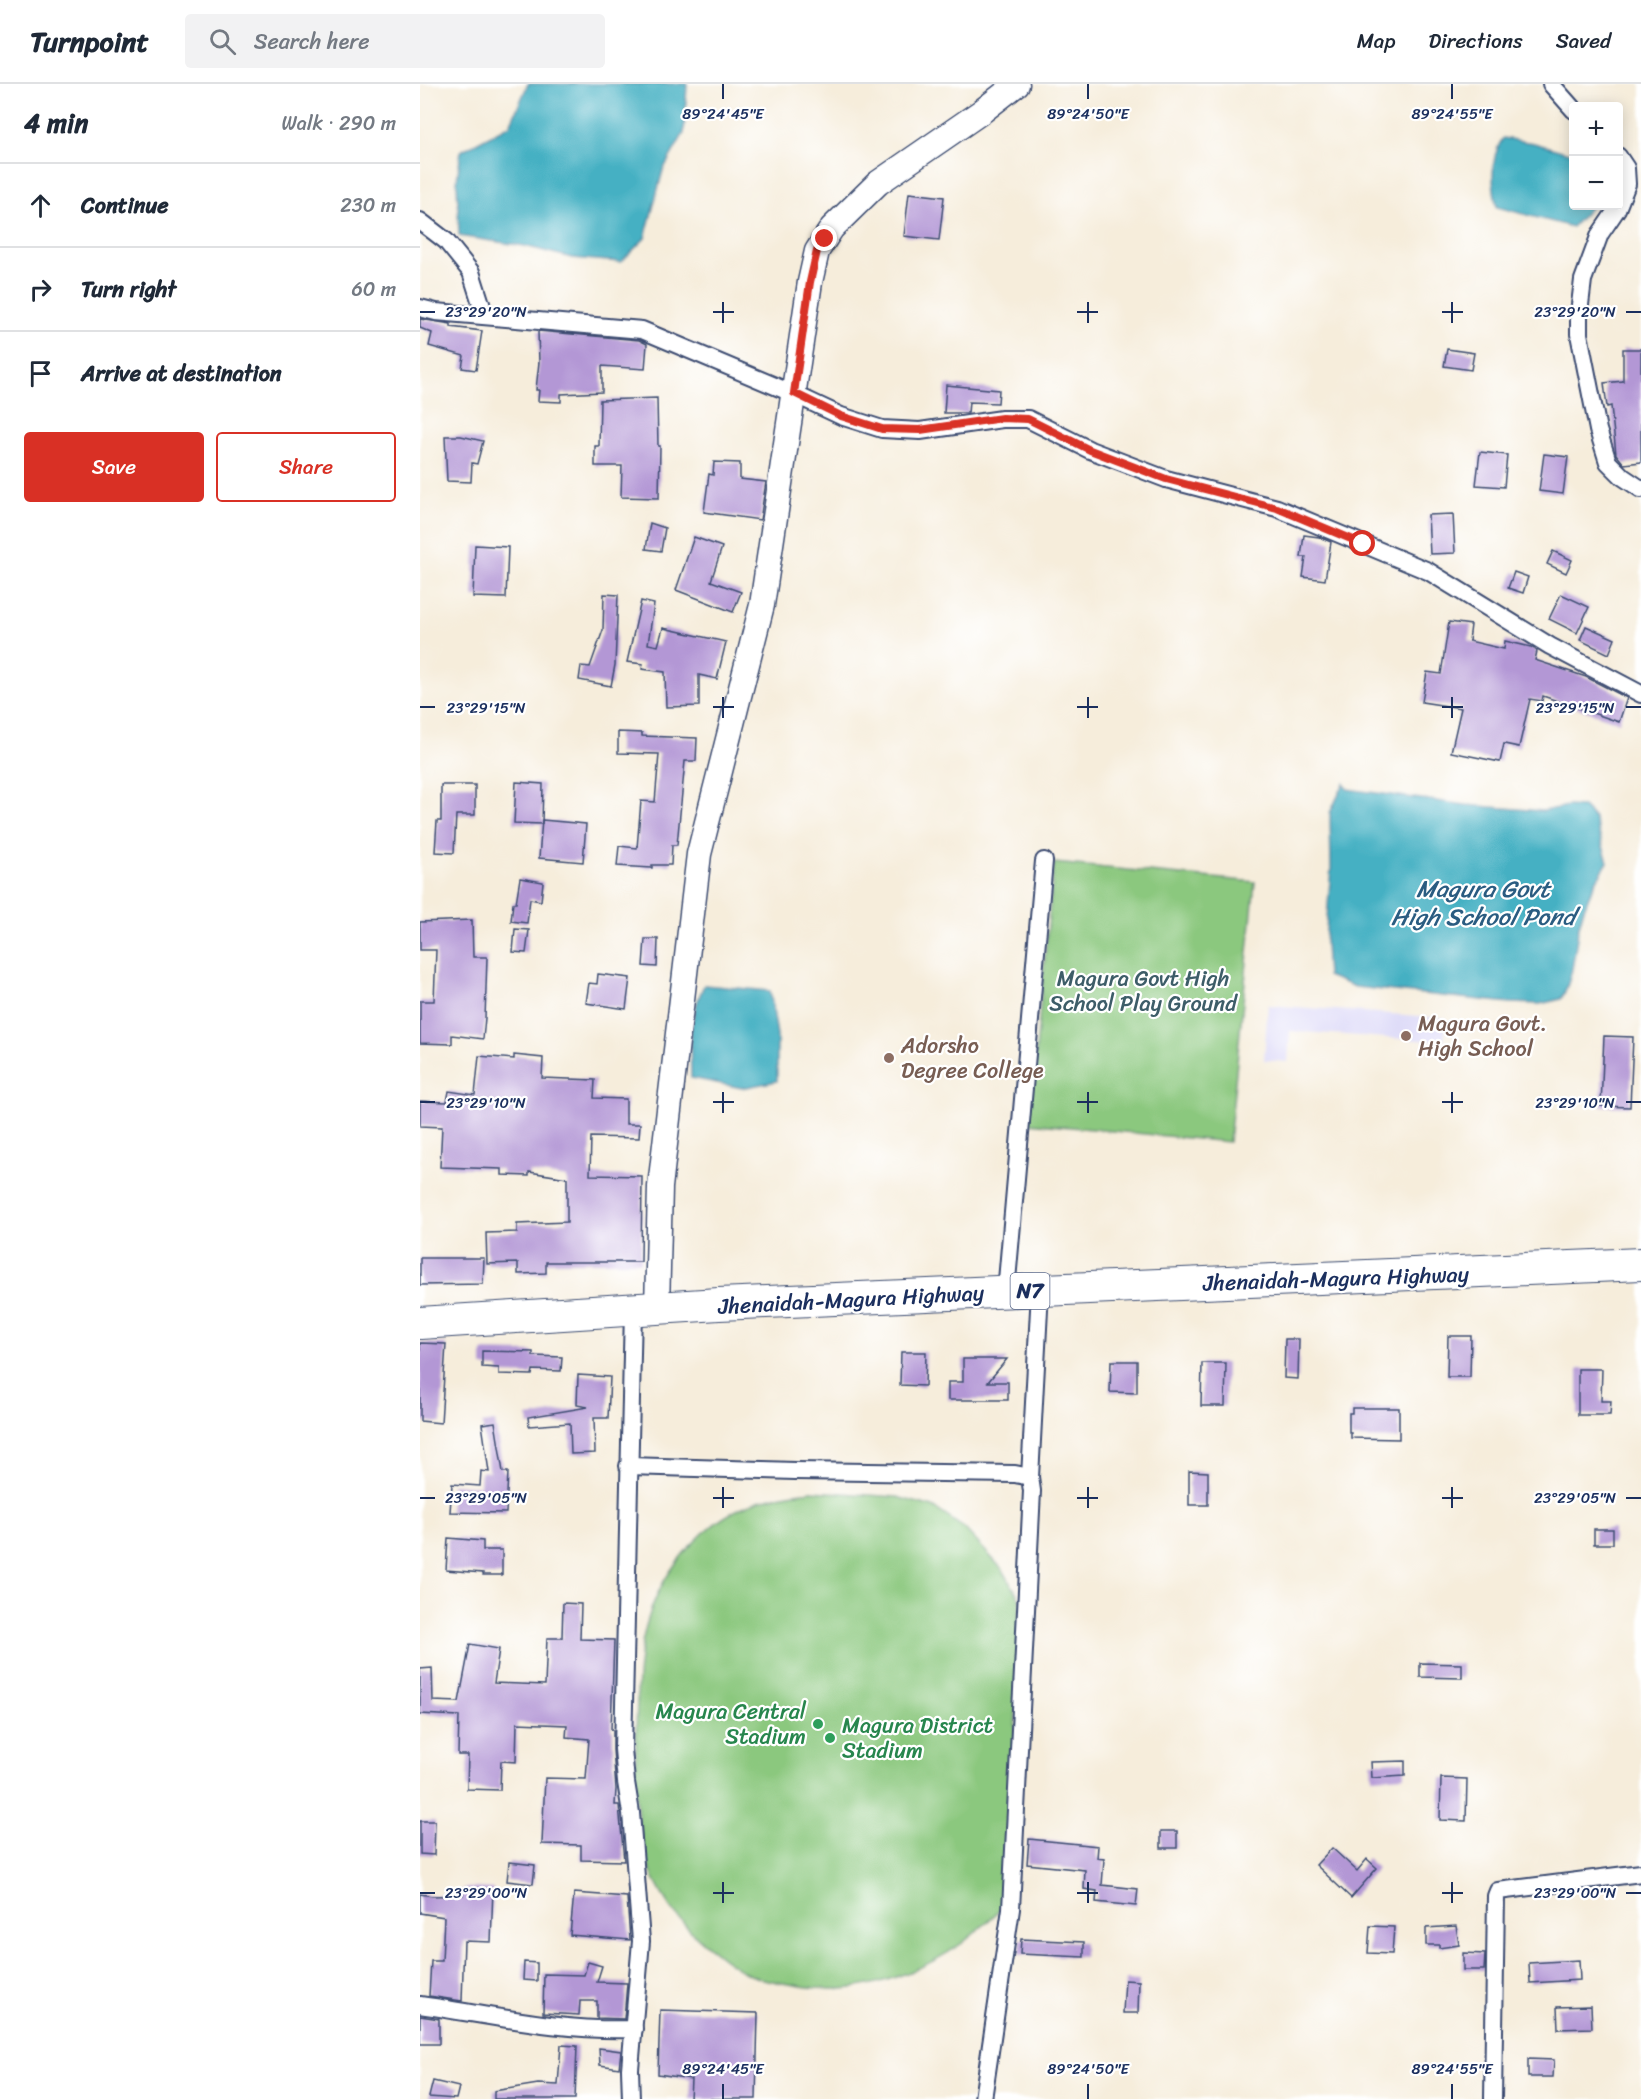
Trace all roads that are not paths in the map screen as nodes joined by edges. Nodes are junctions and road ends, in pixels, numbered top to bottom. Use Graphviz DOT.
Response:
graph roads {
  1 [pos="1017,84"];
  2 [pos="1551,84"];
  3 [pos="1569,104"];
  4 [pos="1623,164"];
  5 [pos="1623,194"];
  6 [pos="1616,210"];
  7 [pos="420,221"];
  8 [pos="420,308"];
  9 [pos="485,316"];
  10 [pos="794,393"];
  11 [pos="1641,489"];
  12 [pos="1641,694"];
  13 [pos="1044,861"];
  14 [pos="1641,1264"];
  15 [pos="1040,1291"];
  16 [pos="1006,1292"];
  17 [pos="645,1309"];
  18 [pos="420,1323"];
  19 [pos="628,1466"];
  20 [pos="1030,1478"];
  21 [pos="1641,1874"];
  22 [pos="420,2005"];
  23 [pos="633,2029"];
  24 [pos="631,2099"];
  25 [pos="983,2099"];
  26 [pos="1493,2099"];
  1 -- 10 [label="main road"];
  2 -- 3 [label="street"];
  4 -- 5 [label="street"];
  6 -- 11 [label="street"];
  7 -- 9 [label="street"];
  8 -- 9 [label="street"];
  9 -- 10 [label="street"];
  10 -- 12 [label="street"];
  10 -- 17 [label="main road"];
  13 -- 16 [label="street"];
  14 -- 15 [label="highway, Jhenaidah-Magura Highway / N7"];
  15 -- 16 [label="highway, Jhenaidah-Magura Highway / N7"];
  15 -- 20 [label="street"];
  16 -- 17 [label="highway, Jhenaidah-Magura Highway / N7"];
  17 -- 18 [label="highway, Jhenaidah-Magura Highway / N7"];
  17 -- 19 [label="street"];
  19 -- 20 [label="street"];
  19 -- 23 [label="street"];
  20 -- 25 [label="street"];
  21 -- 26 [label="street"];
  22 -- 23 [label="street"];
  23 -- 24 [label="street"];
}
